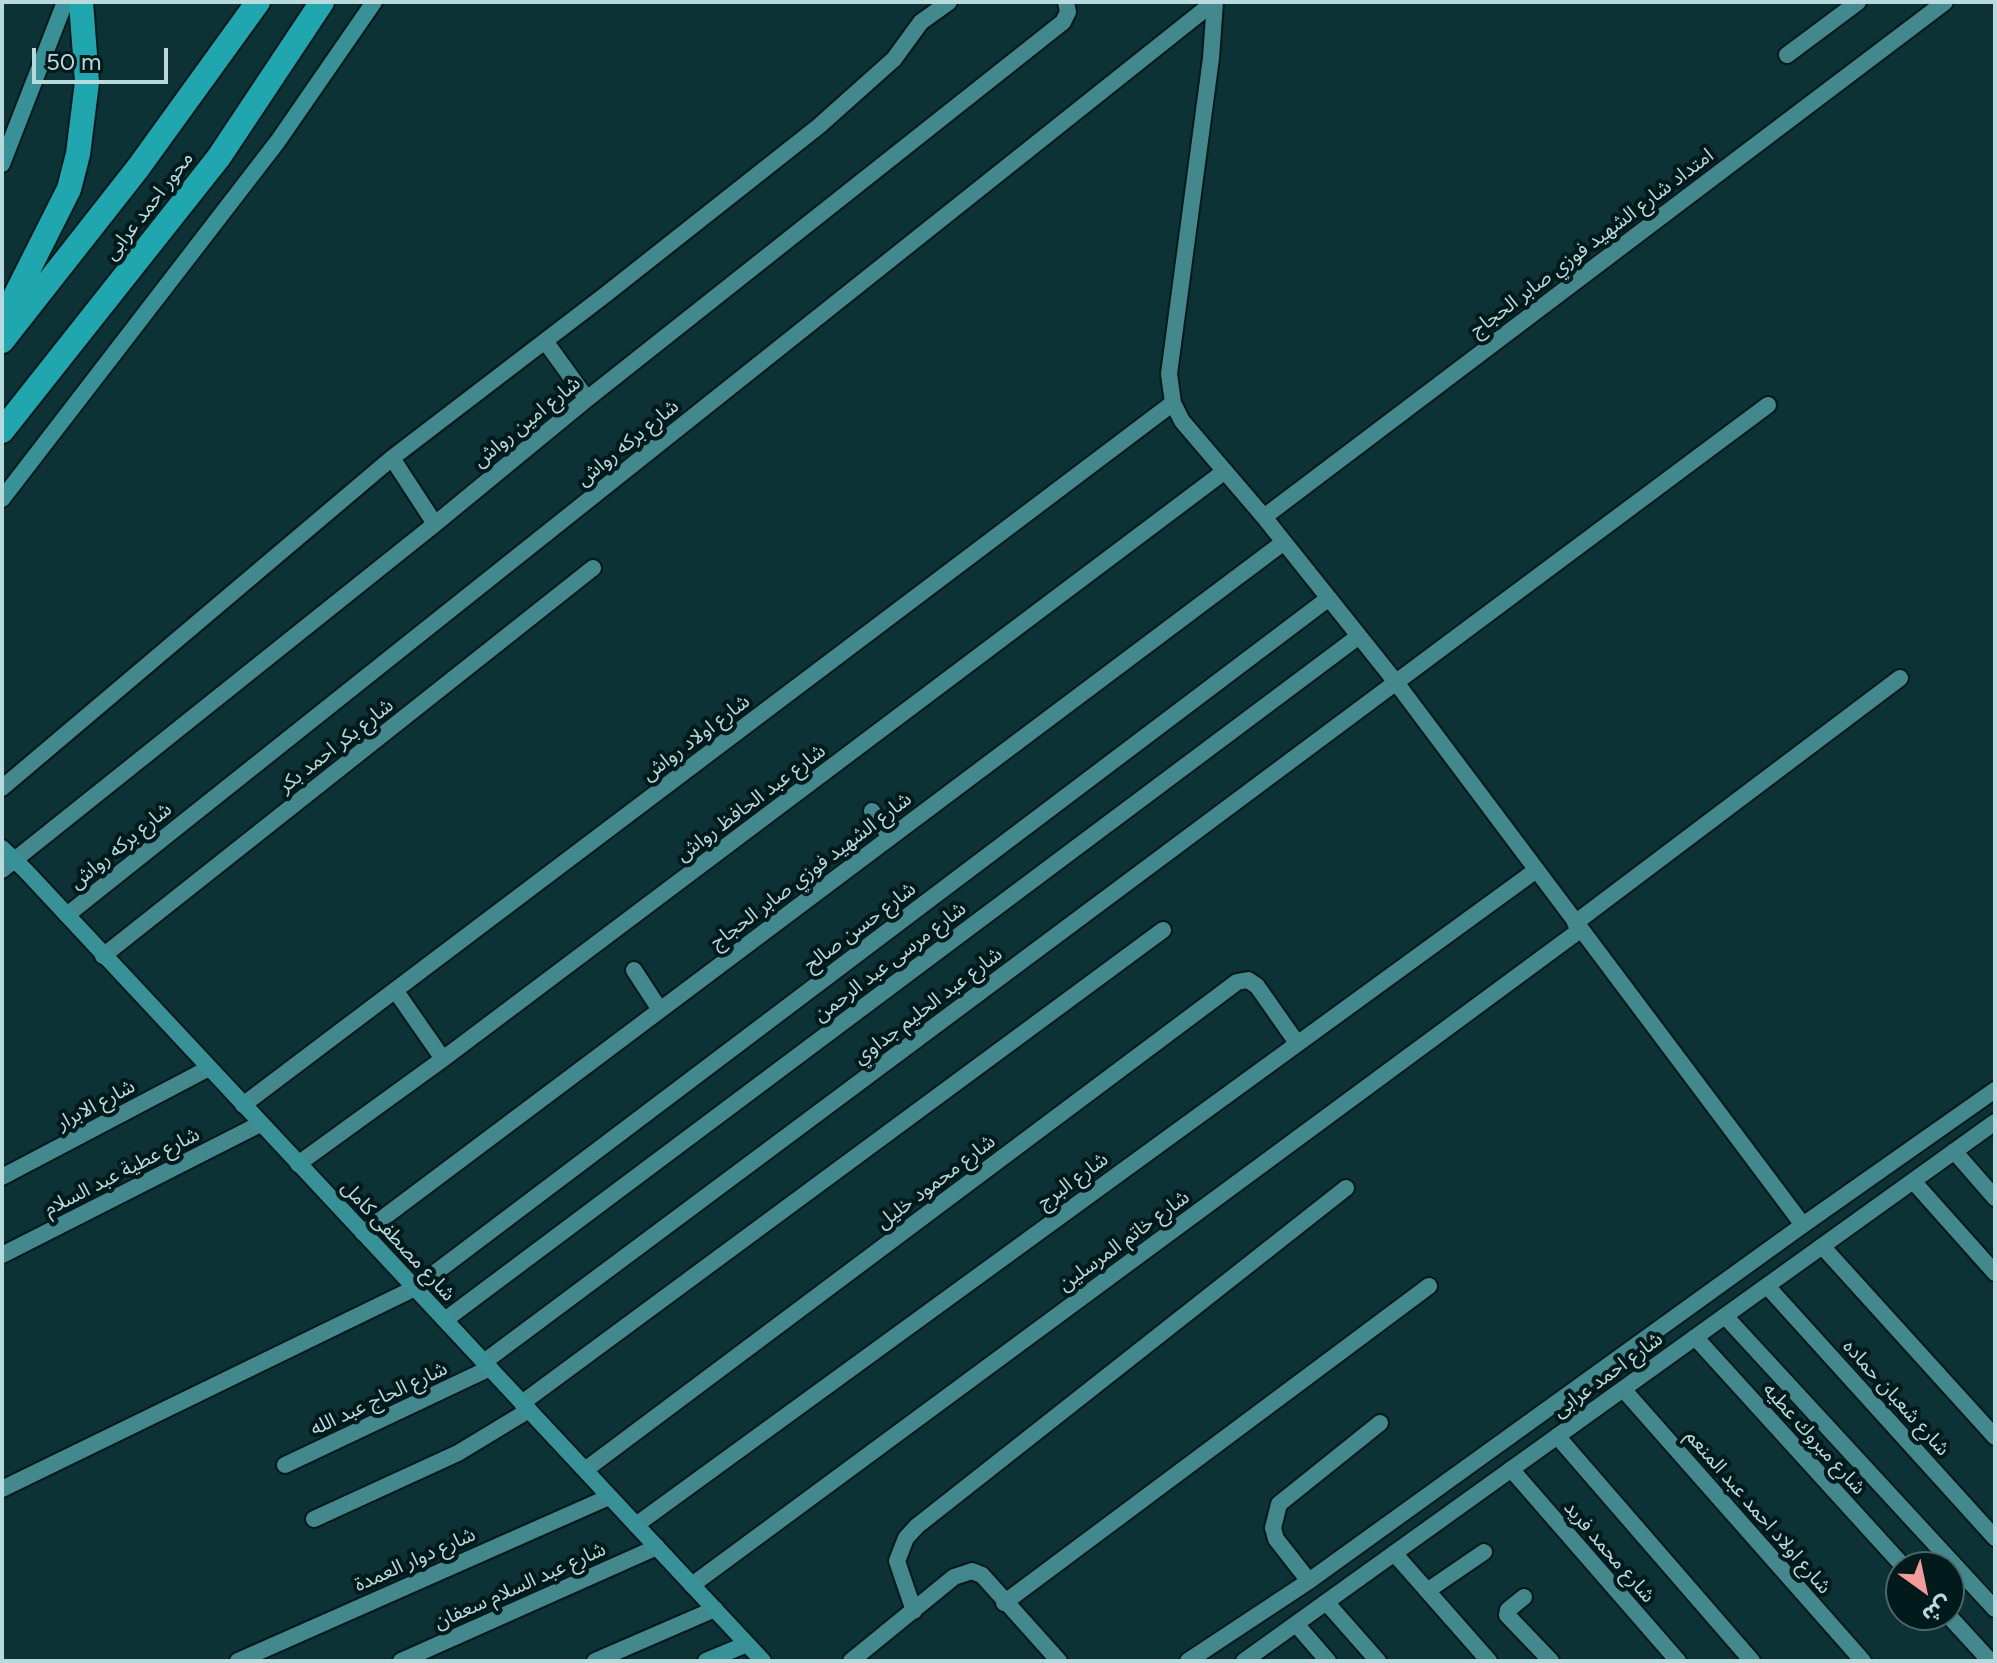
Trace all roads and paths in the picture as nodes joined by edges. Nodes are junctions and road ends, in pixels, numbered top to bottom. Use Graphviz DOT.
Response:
graph roads {
  1 [pos="65,2"];
  2 [pos="81,2"];
  3 [pos="258,2"];
  4 [pos="322,2"];
  5 [pos="374,2"];
  6 [pos="949,2"];
  7 [pos="1066,2"];
  8 [pos="1215,2"];
  9 [pos="1858,2"];
  10 [pos="1945,2"];
  11 [pos="55,31"];
  12 [pos="86,45"];
  13 [pos="1787,55"];
  14 [pos="2,164"];
  15 [pos="69,189"];
  16 [pos="106,208"];
  17 [pos="2,322"];
  18 [pos="2,341"];
  19 [pos="545,341"];
  20 [pos="587,399"];
  21 [pos="1173,403"];
  22 [pos="1768,405"];
  23 [pos="2,431"];
  24 [pos="392,458"];
  25 [pos="1225,471"];
  26 [pos="2,499"];
  27 [pos="1264,517"];
  28 [pos="435,524"];
  29 [pos="1284,542"];
  30 [pos="593,568"];
  31 [pos="1329,598"];
  32 [pos="1359,636"];
  33 [pos="1900,678"];
  34 [pos="1395,681"];
  35 [pos="2,788"];
  36 [pos="872,811"];
  37 [pos="890,837"];
  38 [pos="2,848"];
  39 [pos="9,865"];
  40 [pos="1535,871"];
  41 [pos="67,915"];
  42 [pos="1578,927"];
  43 [pos="1163,930"];
  44 [pos="103,956"];
  45 [pos="634,970"];
  46 [pos="395,990"];
  47 [pos="660,1010"];
  48 [pos="1297,1043"];
  49 [pos="443,1059"];
  50 [pos="209,1068"];
  51 [pos="1995,1090"];
  52 [pos="243,1105"];
  53 [pos="1995,1122"];
  54 [pos="260,1124"];
  55 [pos="1954,1151"];
  56 [pos="298,1164"];
  57 [pos="2,1177"];
  58 [pos="1913,1181"];
  59 [pos="1346,1188"];
  60 [pos="1995,1198"];
  61 [pos="1803,1225"];
  62 [pos="363,1233"];
  63 [pos="1822,1246"];
  64 [pos="2,1255"];
  65 [pos="1995,1273"];
  66 [pos="1429,1286"];
  67 [pos="1767,1286"];
  68 [pos="415,1288"];
  69 [pos="1725,1316"];
  70 [pos="445,1320"];
  71 [pos="1695,1337"];
  72 [pos="487,1365"];
  73 [pos="1623,1389"];
  74 [pos="526,1407"];
  75 [pos="1380,1423"];
  76 [pos="1557,1436"];
  77 [pos="1995,1437"];
  78 [pos="285,1465"];
  79 [pos="1511,1469"];
  80 [pos="585,1470"];
  81 [pos="2,1489"];
  82 [pos="609,1497"];
  83 [pos="314,1519"];
  84 [pos="636,1525"];
  85 [pos="1995,1538"];
  86 [pos="657,1547"];
  87 [pos="1889,1551"];
  88 [pos="1484,1552"];
  89 [pos="1394,1553"];
  90 [pos="1309,1581"];
  91 [pos="692,1585"];
  92 [pos="1427,1591"];
  93 [pos="1524,1597"];
  94 [pos="1326,1602"];
  95 [pos="1004,1603"];
  96 [pos="715,1609"];
  97 [pos="1995,1609"];
  98 [pos="914,1611"];
  99 [pos="1296,1624"];
  100 [pos="1963,1631"];
  101 [pos="747,1644"];
  102 [pos="238,1661"];
  103 [pos="401,1661"];
  104 [pos="595,1661"];
  105 [pos="706,1661"];
  106 [pos="763,1661"];
  107 [pos="851,1661"];
  108 [pos="1059,1661"];
  109 [pos="1188,1661"];
  110 [pos="1244,1661"];
  111 [pos="1328,1661"];
  112 [pos="1378,1661"];
  113 [pos="1489,1661"];
  114 [pos="1551,1661"];
  115 [pos="1678,1661"];
  116 [pos="1752,1661"];
  117 [pos="1863,1661"];
  118 [pos="1990,1661"];
  1 -- 11 [label="street"];
  2 -- 12 [label="highway"];
  3 -- 16 [label="highway, محور احمد عرابى"];
  4 -- 23 [label="highway, محور احمد عرابى"];
  5 -- 26 [label="street"];
  6 -- 19 [label="street"];
  7 -- 20 [label="street, شارع امين رواش"];
  8 -- 21 [label="street"];
  8 -- 41 [label="street, شارع بركه رواش"];
  9 -- 13 [label="street"];
  10 -- 27 [label="street, امتداد شارع الشهيد فوزي صابر الحجاج"];
  11 -- 12 [label="street"];
  11 -- 14 [label="street"];
  12 -- 15 [label="highway"];
  15 -- 16 [label="highway"];
  15 -- 17 [label="highway"];
  16 -- 18 [label="highway, محور احمد عرابى"];
  19 -- 20 [label="street"];
  19 -- 24 [label="street"];
  20 -- 28 [label="street, شارع امين رواش"];
  21 -- 25 [label="street"];
  21 -- 46 [label="street, شارع اولاد رواش"];
  22 -- 34 [label="street, شارع عبد الحليم جداوي"];
  24 -- 28 [label="street"];
  24 -- 35 [label="street"];
  25 -- 27 [label="street"];
  25 -- 49 [label="street, شارع عبد الحافظ رواش"];
  27 -- 29 [label="street"];
  28 -- 39 [label="street, شارع امين رواش"];
  29 -- 31 [label="street"];
  29 -- 37 [label="street, شارع الشهيد فوزي صابر الحجاج"];
  30 -- 44 [label="street, شارع بكر احمد بكر"];
  31 -- 32 [label="street"];
  31 -- 68 [label="street, شارع حسن صالح"];
  32 -- 34 [label="street"];
  32 -- 70 [label="street, شارع مرسى عبد الرحمن"];
  33 -- 42 [label="street, شارع خاتم المرسلين"];
  34 -- 40 [label="street"];
  34 -- 72 [label="street, شارع عبد الحليم جداوي"];
  36 -- 37 [label="street"];
  37 -- 47 [label="street, شارع الشهيد فوزي صابر الحجاج"];
  38 -- 39 [label="street, شارع مصطفى كامل"];
  39 -- 41 [label="street, شارع مصطفى كامل"];
  40 -- 42 [label="street"];
  40 -- 48 [label="street, شارع البرج"];
  41 -- 44 [label="street, شارع مصطفى كامل"];
  42 -- 61 [label="street"];
  42 -- 91 [label="street, شارع خاتم المرسلين"];
  43 -- 74 [label="street"];
  44 -- 50 [label="street, شارع مصطفى كامل"];
  45 -- 47 [label="street"];
  46 -- 49 [label="street"];
  46 -- 52 [label="street, شارع اولاد رواش"];
  47 -- 62 [label="street, شارع الشهيد فوزي صابر الحجاج"];
  48 -- 80 [label="street, شارع محمود خليل"];
  48 -- 84 [label="street, شارع البرج"];
  49 -- 56 [label="street, شارع عبد الحافظ رواش"];
  50 -- 52 [label="street, شارع مصطفى كامل"];
  50 -- 57 [label="street, شارع الابرار"];
  51 -- 61 [label="street"];
  52 -- 54 [label="street, شارع مصطفى كامل"];
  53 -- 55 [label="street, شارع احمد عرابى"];
  54 -- 56 [label="street, شارع مصطفى كامل"];
  54 -- 64 [label="street, شارع عطية عبد السلام"];
  55 -- 58 [label="street, شارع احمد عرابى"];
  55 -- 60 [label="street"];
  56 -- 62 [label="street, شارع مصطفى كامل"];
  58 -- 63 [label="street, شارع احمد عرابى"];
  58 -- 65 [label="street"];
  59 -- 98 [label="street"];
  61 -- 90 [label="street"];
  62 -- 68 [label="street, شارع مصطفى كامل"];
  63 -- 67 [label="street, شارع احمد عرابى"];
  63 -- 77 [label="street"];
  66 -- 95 [label="street"];
  67 -- 69 [label="street, شارع احمد عرابى"];
  67 -- 85 [label="street, شارع شعبان حماده"];
  68 -- 70 [label="street, شارع مصطفى كامل"];
  68 -- 81 [label="street, شارع حسن صالح"];
  69 -- 71 [label="street, شارع احمد عرابى"];
  69 -- 97 [label="street"];
  70 -- 72 [label="street, شارع مصطفى كامل"];
  71 -- 73 [label="street, شارع احمد عرابى"];
  71 -- 87 [label="street, شارع مبروك عطيه"];
  72 -- 74 [label="street, شارع مصطفى كامل"];
  72 -- 78 [label="street, شارع الحاج عبد الله"];
  73 -- 76 [label="street, شارع احمد عرابى"];
  73 -- 117 [label="street, شارع اولاد احمد عبد المنعم"];
  74 -- 80 [label="street, شارع مصطفى كامل"];
  74 -- 83 [label="street"];
  75 -- 90 [label="street"];
  76 -- 79 [label="street, شارع احمد عرابى"];
  76 -- 116 [label="street"];
  79 -- 89 [label="street, شارع احمد عرابى"];
  79 -- 115 [label="street, شارع محمد فريد"];
  80 -- 82 [label="street, شارع مصطفى كامل"];
  82 -- 84 [label="street, شارع مصطفى كامل"];
  82 -- 102 [label="street, شارع دوار العمدة"];
  84 -- 86 [label="street, شارع مصطفى كامل"];
  86 -- 91 [label="street, شارع مصطفى كامل"];
  86 -- 103 [label="street, شارع عبد السلام سعفان"];
  88 -- 92 [label="street"];
  89 -- 92 [label="street"];
  89 -- 94 [label="street, شارع احمد عرابى"];
  90 -- 109 [label="street"];
  91 -- 96 [label="street, شارع مصطفى كامل"];
  92 -- 113 [label="street"];
  93 -- 114 [label="street"];
  94 -- 99 [label="street, شارع احمد عرابى"];
  94 -- 112 [label="street"];
  95 -- 98 [label="street"];
  95 -- 108 [label="street"];
  96 -- 101 [label="street, شارع مصطفى كامل"];
  96 -- 104 [label="street"];
  98 -- 107 [label="street"];
  99 -- 110 [label="street, شارع احمد عرابى"];
  99 -- 111 [label="street"];
  100 -- 118 [label="street"];
  101 -- 105 [label="street"];
  101 -- 106 [label="street, شارع مصطفى كامل"];
}
